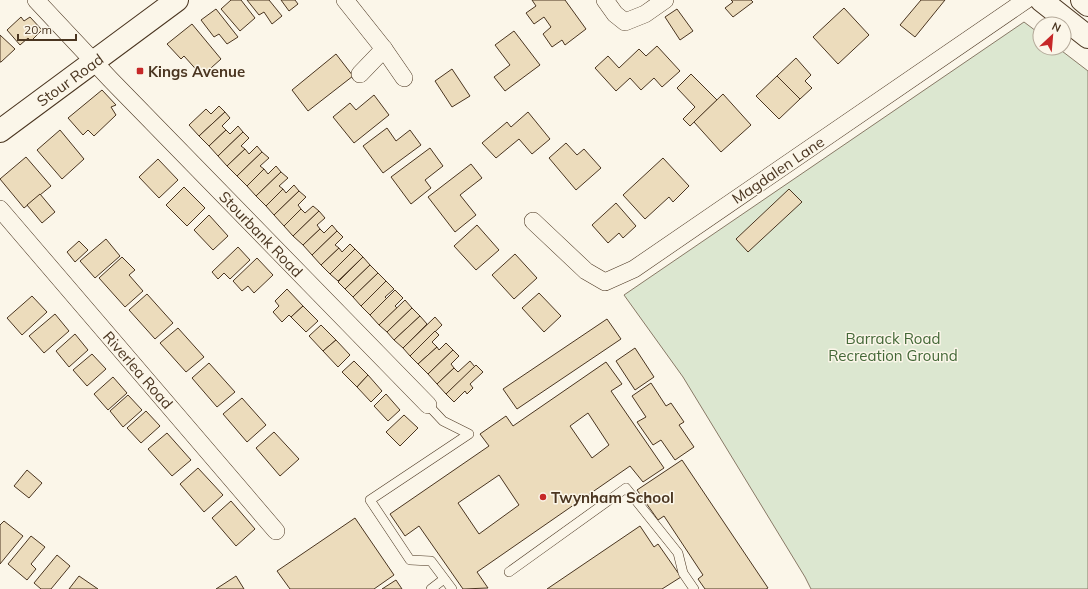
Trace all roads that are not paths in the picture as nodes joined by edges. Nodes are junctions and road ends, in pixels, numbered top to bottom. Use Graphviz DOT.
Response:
graph roads {
  1 [pos="36,0"];
  2 [pos="177,0"];
  3 [pos="345,0"];
  4 [pos="605,0"];
  5 [pos="665,0"];
  6 [pos="1026,0"];
  7 [pos="1041,0"];
  8 [pos="1082,0"];
  9 [pos="1088,5"];
  10 [pos="1088,37"];
  11 [pos="384,49"];
  12 [pos="95,62"];
  13 [pos="360,74"];
  14 [pos="404,78"];
  15 [pos="0,131"];
  16 [pos="0,209"];
  17 [pos="533,221"];
  18 [pos="428,405"];
  19 [pos="276,531"];
  20 [pos="508,572"];
  21 [pos="444,579"];
  22 [pos="431,589"];
  23 [pos="452,589"];
  24 [pos="694,589"];
  1 -- 12 [label="street, Stourbank Road"];
  2 -- 12 [label="main road, Stour Road"];
  3 -- 11 [label="street"];
  4 -- 5 [label="street"];
  6 -- 17 [label="street, Magdalen Lane"];
  7 -- 10 [label="main road"];
  8 -- 9 [label="main road"];
  11 -- 13 [label="street"];
  11 -- 14 [label="street"];
  12 -- 15 [label="main road, Stour Road"];
  12 -- 18 [label="street, Stourbank Road"];
  16 -- 19 [label="street, Riverlea Road"];
  18 -- 21 [label="lane"];
  20 -- 24 [label="lane"];
  21 -- 22 [label="lane"];
  21 -- 23 [label="lane"];
}
